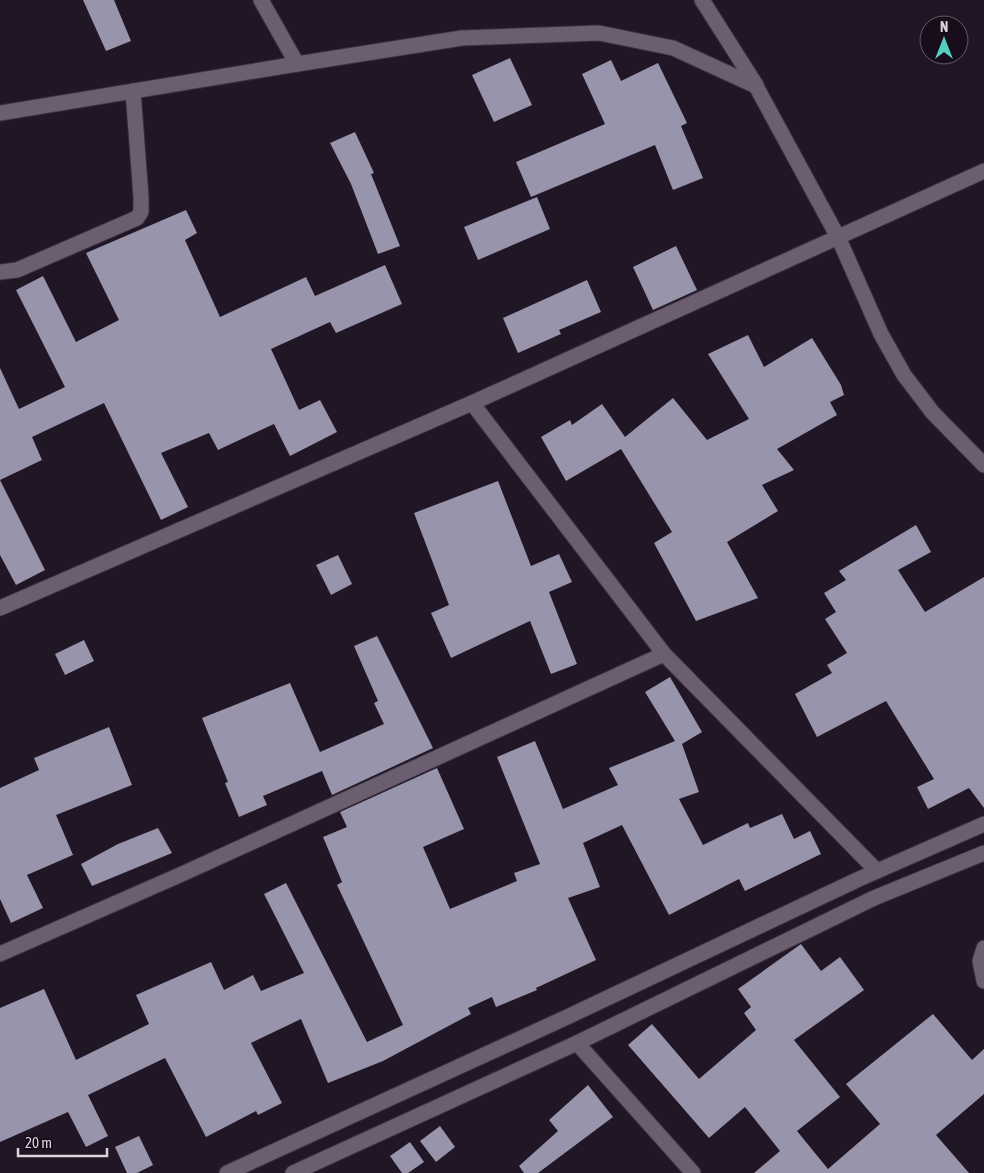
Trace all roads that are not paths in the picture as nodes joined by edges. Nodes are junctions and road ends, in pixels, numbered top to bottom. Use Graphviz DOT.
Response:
graph roads {
  1 [pos="261,0"];
  2 [pos="702,0"];
  3 [pos="297,64"];
  4 [pos="756,86"];
  5 [pos="134,91"];
  6 [pos="0,113"];
  7 [pos="984,171"];
  8 [pos="838,239"];
  9 [pos="0,272"];
  10 [pos="472,403"];
  11 [pos="984,465"];
  12 [pos="0,608"];
  13 [pos="664,654"];
  14 [pos="984,824"];
  15 [pos="984,853"];
  16 [pos="877,871"];
  17 [pos="984,948"];
  18 [pos="0,954"];
  19 [pos="984,981"];
  20 [pos="577,1043"];
  21 [pos="228,1173"];
  22 [pos="293,1173"];
  23 [pos="693,1173"];
  1 -- 3 [label="street"];
  2 -- 4 [label="street"];
  3 -- 4 [label="street"];
  3 -- 5 [label="street"];
  4 -- 8 [label="street"];
  5 -- 6 [label="street"];
  5 -- 9 [label="street"];
  7 -- 8 [label="street"];
  8 -- 10 [label="street"];
  8 -- 11 [label="street"];
  10 -- 12 [label="street"];
  10 -- 13 [label="street"];
  13 -- 16 [label="street"];
  13 -- 18 [label="street"];
  14 -- 16 [label="street"];
  15 -- 20 [label="street"];
  16 -- 21 [label="street"];
  17 -- 19 [label="street"];
  20 -- 22 [label="street"];
  20 -- 23 [label="street"];
}
